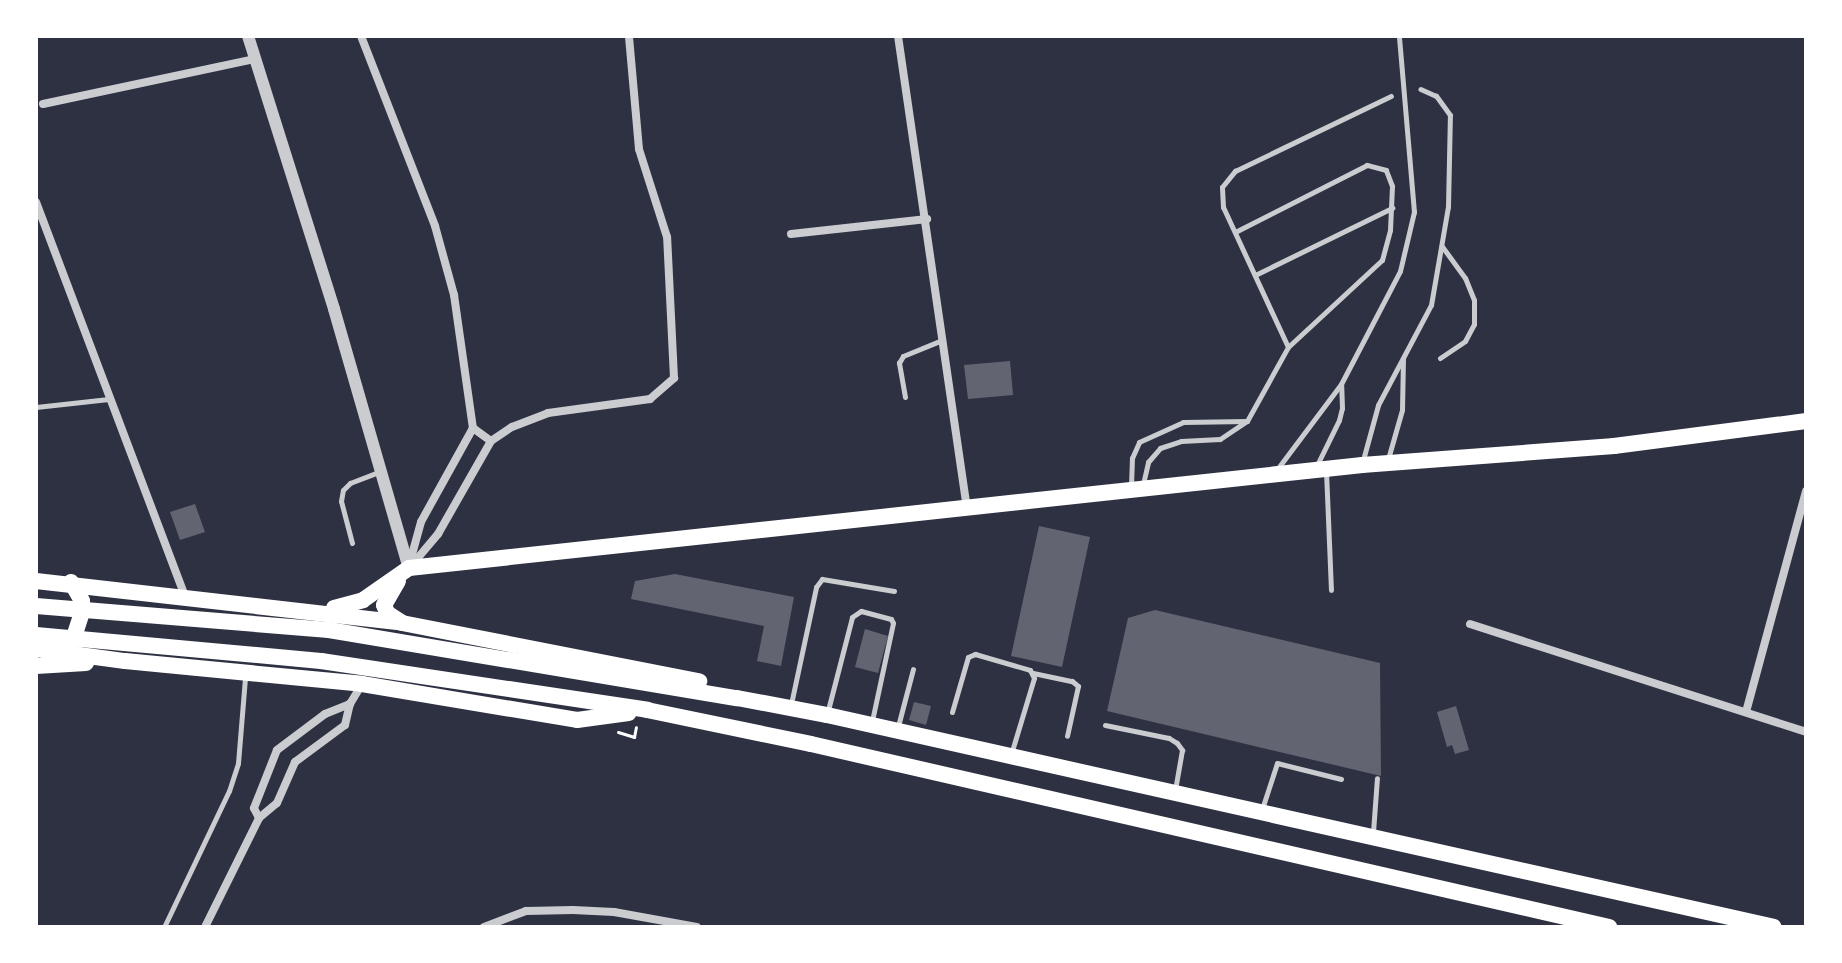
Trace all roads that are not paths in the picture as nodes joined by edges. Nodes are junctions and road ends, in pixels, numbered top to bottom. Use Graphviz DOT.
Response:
graph roads {
  1 [pos="248,36"];
  2 [pos="361,36"];
  3 [pos="629,36"];
  4 [pos="898,36"];
  5 [pos="1399,36"];
  6 [pos="255,59"];
  7 [pos="1420,89"];
  8 [pos="1391,96"];
  9 [pos="43,104"];
  10 [pos="36,202"];
  11 [pos="1392,208"];
  12 [pos="927,219"];
  13 [pos="1235,232"];
  14 [pos="791,234"];
  15 [pos="1441,245"];
  16 [pos="1255,275"];
  17 [pos="942,340"];
  18 [pos="1288,347"];
  19 [pos="1403,358"];
  20 [pos="1440,358"];
  21 [pos="1341,384"];
  22 [pos="905,397"];
  23 [pos="109,399"];
  24 [pos="36,407"];
  25 [pos="1247,421"];
  26 [pos="1806,421"];
  27 [pos="473,428"];
  28 [pos="491,441"];
  29 [pos="1388,463"];
  30 [pos="1362,465"];
  31 [pos="381,471"];
  32 [pos="1319,472"];
  33 [pos="1273,475"];
  34 [pos="1137,490"];
  35 [pos="1806,491"];
  36 [pos="967,509"];
  37 [pos="352,543"];
  38 [pos="409,568"];
  39 [pos="36,581"];
  40 [pos="71,582"];
  41 [pos="1331,590"];
  42 [pos="894,591"];
  43 [pos="185,598"];
  44 [pos="36,606"];
  45 [pos="300,609"];
  46 [pos="402,623"];
  47 [pos="1470,624"];
  48 [pos="36,635"];
  49 [pos="36,649"];
  50 [pos="55,651"];
  51 [pos="36,656"];
  52 [pos="125,661"];
  53 [pos="36,666"];
  54 [pos="913,669"];
  55 [pos="245,670"];
  56 [pos="1033,673"];
  57 [pos="362,684"];
  58 [pos="737,698"];
  59 [pos="350,704"];
  60 [pos="790,708"];
  61 [pos="647,710"];
  62 [pos="952,712"];
  63 [pos="1746,712"];
  64 [pos="827,715"];
  65 [pos="1105,725"];
  66 [pos="871,726"];
  67 [pos="897,731"];
  68 [pos="1806,732"];
  69 [pos="1067,736"];
  70 [pos="1010,756"];
  71 [pos="1377,778"];
  72 [pos="1341,779"];
  73 [pos="1174,793"];
  74 [pos="1261,812"];
  75 [pos="259,818"];
  76 [pos="1372,837"];
  77 [pos="1572,923"];
  78 [pos="164,927"];
  79 [pos="205,927"];
  80 [pos="484,927"];
  81 [pos="697,927"];
  82 [pos="1609,927"];
  83 [pos="1774,927"];
  1 -- 6 [label="street"];
  2 -- 27 [label="street"];
  3 -- 28 [label="street"];
  4 -- 12 [label="street"];
  5 -- 21 [label="lane"];
  6 -- 9 [label="street"];
  6 -- 31 [label="street"];
  7 -- 15 [label="lane"];
  8 -- 13 [label="lane"];
  10 -- 23 [label="street"];
  11 -- 13 [label="lane"];
  11 -- 16 [label="lane"];
  11 -- 18 [label="lane"];
  12 -- 14 [label="street"];
  12 -- 17 [label="street"];
  13 -- 16 [label="lane"];
  15 -- 19 [label="lane"];
  15 -- 20 [label="lane"];
  16 -- 18 [label="lane"];
  17 -- 22 [label="lane"];
  17 -- 36 [label="street"];
  18 -- 25 [label="lane"];
  19 -- 29 [label="lane"];
  19 -- 30 [label="lane"];
  21 -- 32 [label="lane"];
  21 -- 33 [label="lane"];
  23 -- 24 [label="lane"];
  23 -- 43 [label="street"];
  25 -- 34 [label="lane"];
  25 -- 34 [label="lane"];
  26 -- 29 [label="main road"];
  27 -- 28 [label="street"];
  27 -- 38 [label="street"];
  28 -- 38 [label="street"];
  29 -- 30 [label="main road"];
  30 -- 32 [label="main road"];
  31 -- 37 [label="lane"];
  31 -- 38 [label="street"];
  32 -- 33 [label="main road"];
  32 -- 41 [label="lane"];
  33 -- 34 [label="main road"];
  34 -- 36 [label="main road"];
  35 -- 63 [label="street"];
  36 -- 38 [label="main road"];
  38 -- 45 [label="main road"];
  38 -- 46 [label="main road"];
  39 -- 40 [label="main road"];
  40 -- 43 [label="main road"];
  40 -- 50 [label="main road"];
  42 -- 60 [label="lane"];
  43 -- 45 [label="main road"];
  44 -- 58 [label="main road"];
  45 -- 46 [label="main road"];
  46 -- 58 [label="main road"];
  47 -- 63 [label="street"];
  48 -- 61 [label="main road"];
  49 -- 50 [label="main road"];
  50 -- 51 [label="main road"];
  50 -- 52 [label="main road"];
  52 -- 53 [label="main road"];
  52 -- 55 [label="main road"];
  54 -- 67 [label="lane"];
  55 -- 57 [label="main road"];
  55 -- 78 [label="lane"];
  56 -- 62 [label="lane"];
  56 -- 69 [label="lane"];
  56 -- 70 [label="lane"];
  57 -- 59 [label="street"];
  57 -- 61 [label="main road"];
  58 -- 60 [label="main road"];
  59 -- 75 [label="street"];
  59 -- 75 [label="street"];
  60 -- 64 [label="main road"];
  61 -- 77 [label="main road"];
  63 -- 68 [label="street"];
  64 -- 66 [label="main road"];
  64 -- 66 [label="lane"];
  65 -- 73 [label="lane"];
  66 -- 67 [label="main road"];
  67 -- 70 [label="main road"];
  70 -- 73 [label="main road"];
  71 -- 76 [label="lane"];
  72 -- 74 [label="lane"];
  73 -- 74 [label="main road"];
  74 -- 76 [label="main road"];
  75 -- 79 [label="street"];
  76 -- 83 [label="main road"];
  77 -- 82 [label="main road"];
  80 -- 81 [label="street"];
}
